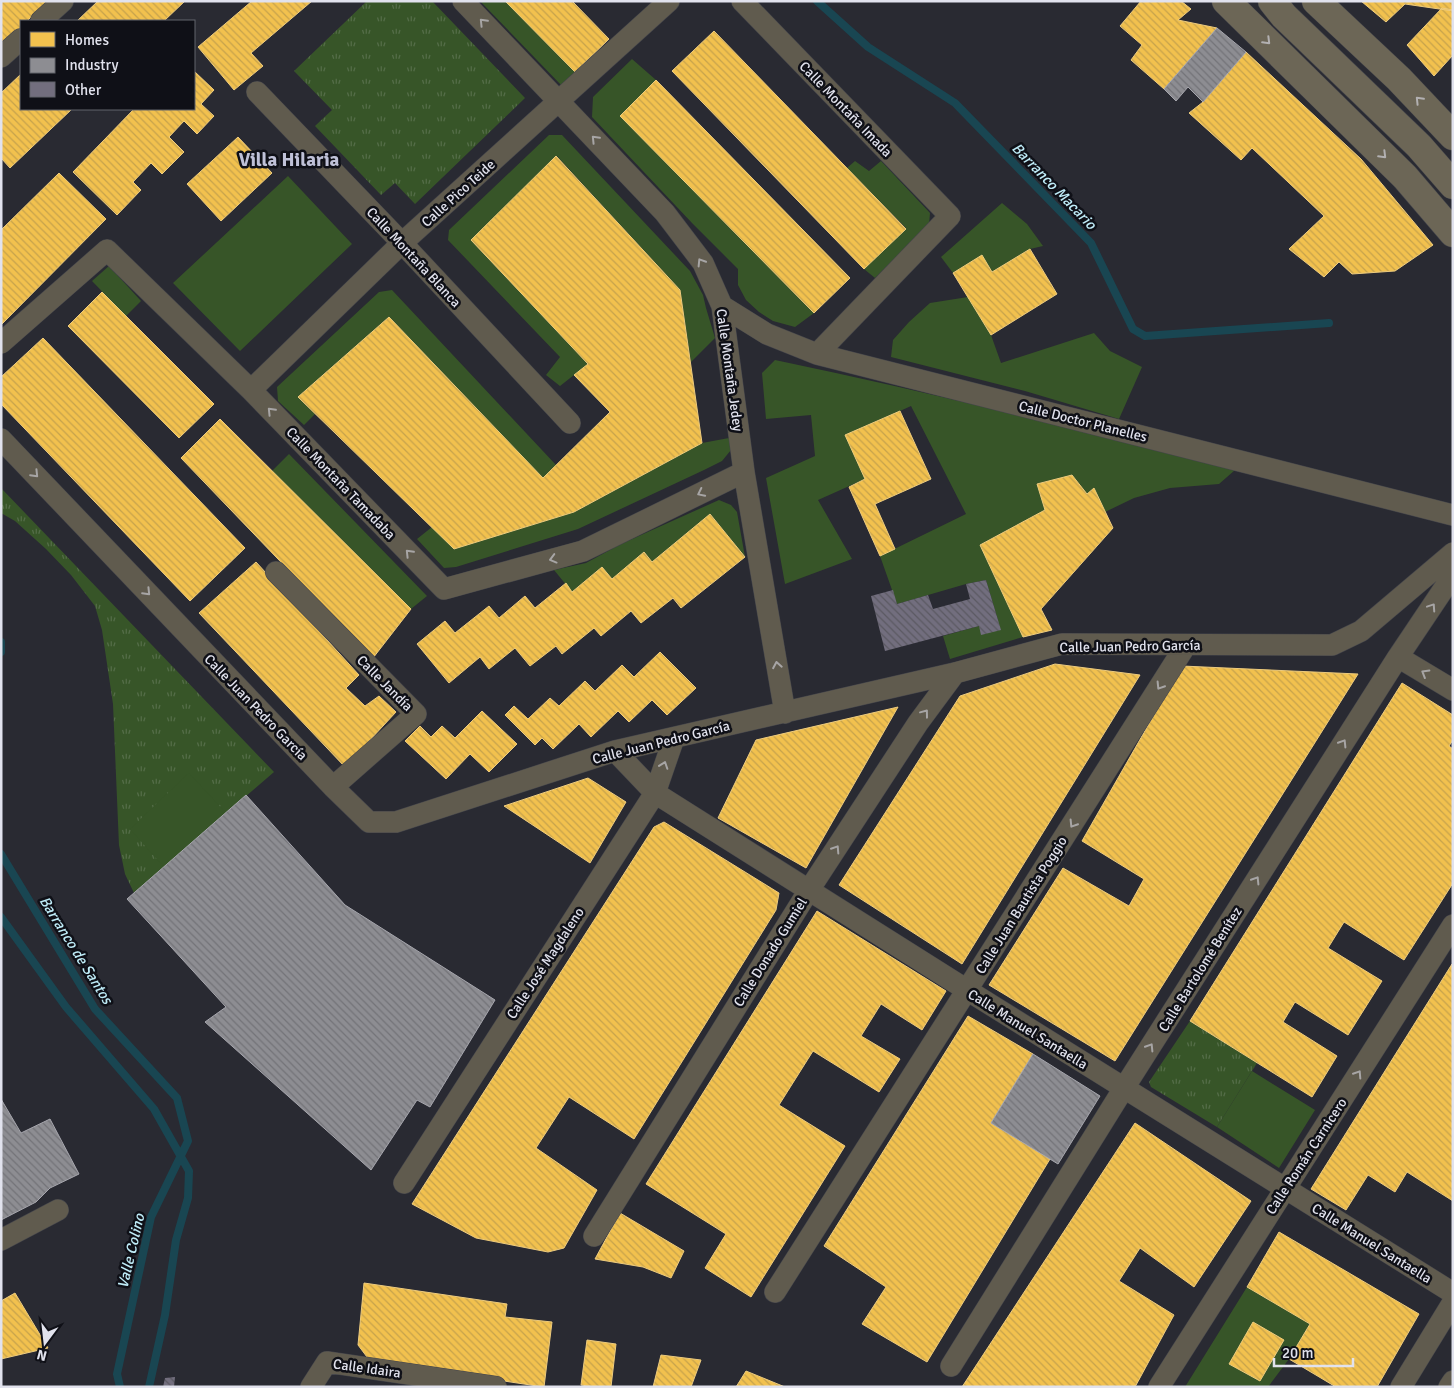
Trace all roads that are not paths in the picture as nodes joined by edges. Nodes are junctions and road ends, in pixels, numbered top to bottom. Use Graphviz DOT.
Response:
graph roads {
  1 [pos="63,1"];
  2 [pos="463,1"];
  3 [pos="669,1"];
  4 [pos="742,1"];
  5 [pos="1226,1"];
  6 [pos="1316,1"];
  7 [pos="1273,6"];
  8 [pos="41,20"];
  9 [pos="20,40"];
  10 [pos="1,57"];
  11 [pos="257,92"];
  12 [pos="559,102"];
  13 [pos="1453,136"];
  14 [pos="1453,185"];
  15 [pos="1453,233"];
  16 [pos="402,243"];
  17 [pos="722,306"];
  18 [pos="1,343"];
  19 [pos="817,354"];
  20 [pos="251,390"];
  21 [pos="570,423"];
  22 [pos="1,439"];
  23 [pos="744,472"];
  24 [pos="1453,515"];
  25 [pos="1453,553"];
  26 [pos="276,572"];
  27 [pos="1453,575"];
  28 [pos="1186,645"];
  29 [pos="1398,657"];
  30 [pos="955,673"];
  31 [pos="1453,690"];
  32 [pos="785,713"];
  33 [pos="674,738"];
  34 [pos="615,751"];
  35 [pos="333,787"];
  36 [pos="655,793"];
  37 [pos="809,890"];
  38 [pos="1453,926"];
  39 [pos="966,990"];
  40 [pos="1124,1088"];
  41 [pos="404,1183"];
  42 [pos="1285,1189"];
  43 [pos="58,1210"];
  44 [pos="594,1236"];
  45 [pos="1,1240"];
  46 [pos="775,1292"];
  47 [pos="1453,1293"];
  48 [pos="1453,1302"];
  49 [pos="951,1366"];
  50 [pos="1453,1381"];
  51 [pos="492,1386"];
  52 [pos="311,1387"];
  53 [pos="1159,1387"];
  54 [pos="1401,1387"];
  55 [pos="1449,1387"];
  1 -- 8 [label="street"];
  12 -- 2 [label="street, Calle Montaña Jedey, one-way"];
  3 -- 12 [label="street, Calle Pico Teide"];
  4 -- 19 [label="street, Calle Montaña Imada"];
  5 -- 15 [label="main road, one-way"];
  13 -- 6 [label="main road, one-way"];
  7 -- 14 [label="main road"];
  9 -- 10 [label="street"];
  11 -- 16 [label="street, Calle Montaña Blanca"];
  12 -- 16 [label="street, Calle Pico Teide"];
  17 -- 12 [label="street, Calle Montaña Jedey, one-way"];
  16 -- 20 [label="street, Calle Pico Teide"];
  16 -- 21 [label="street, Calle Montaña Blanca"];
  17 -- 19 [label="street, Calle Doctor Planelles"];
  17 -- 23 [label="street, Calle Montaña Jedey"];
  18 -- 20 [label="street, Calle Montaña Tamadaba"];
  19 -- 24 [label="street, Calle Doctor Planelles"];
  23 -- 20 [label="street, Calle Montaña Tamadaba, one-way"];
  22 -- 35 [label="street, Calle Juan Pedro García, one-way"];
  32 -- 23 [label="street, Calle Montaña Jedey, one-way"];
  25 -- 28 [label="street, Calle Juan Pedro García"];
  26 -- 35 [label="street, Calle Jandía"];
  29 -- 27 [label="street, Calle Bartolomé Benítez, one-way"];
  28 -- 30 [label="street, Calle Juan Pedro García"];
  28 -- 39 [label="street, Calle Juan Bautista Poggio, one-way"];
  31 -- 29 [label="street, one-way"];
  40 -- 29 [label="street, Calle Bartolomé Benítez, one-way"];
  30 -- 32 [label="street, Calle Juan Pedro García"];
  37 -- 30 [label="street, Calle Donado Gumiel, one-way"];
  32 -- 33 [label="street, Calle Juan Pedro García"];
  33 -- 34 [label="street, Calle Juan Pedro García"];
  36 -- 33 [label="street, Calle José Magdaleno, one-way"];
  34 -- 35 [label="street, Calle Juan Pedro García"];
  34 -- 36 [label="street, Calle Manuel Santaella"];
  36 -- 37 [label="street, Calle Manuel Santaella"];
  36 -- 41 [label="street, Calle José Magdaleno"];
  37 -- 39 [label="street, Calle Manuel Santaella"];
  37 -- 44 [label="street, Calle Donado Gumiel"];
  42 -- 38 [label="street, Calle Román Carnicero, one-way"];
  39 -- 40 [label="street, Calle Manuel Santaella"];
  39 -- 46 [label="street, Calle Juan Bautista Poggio"];
  40 -- 42 [label="street, Calle Manuel Santaella"];
  40 -- 49 [label="street, Calle Bartolomé Benítez"];
  42 -- 47 [label="street, Calle Manuel Santaella"];
  42 -- 53 [label="street, Calle Román Carnicero"];
  43 -- 45 [label="street"];
  48 -- 54 [label="street"];
  50 -- 55 [label="street"];
  51 -- 52 [label="street, Calle Idaira"];
}
